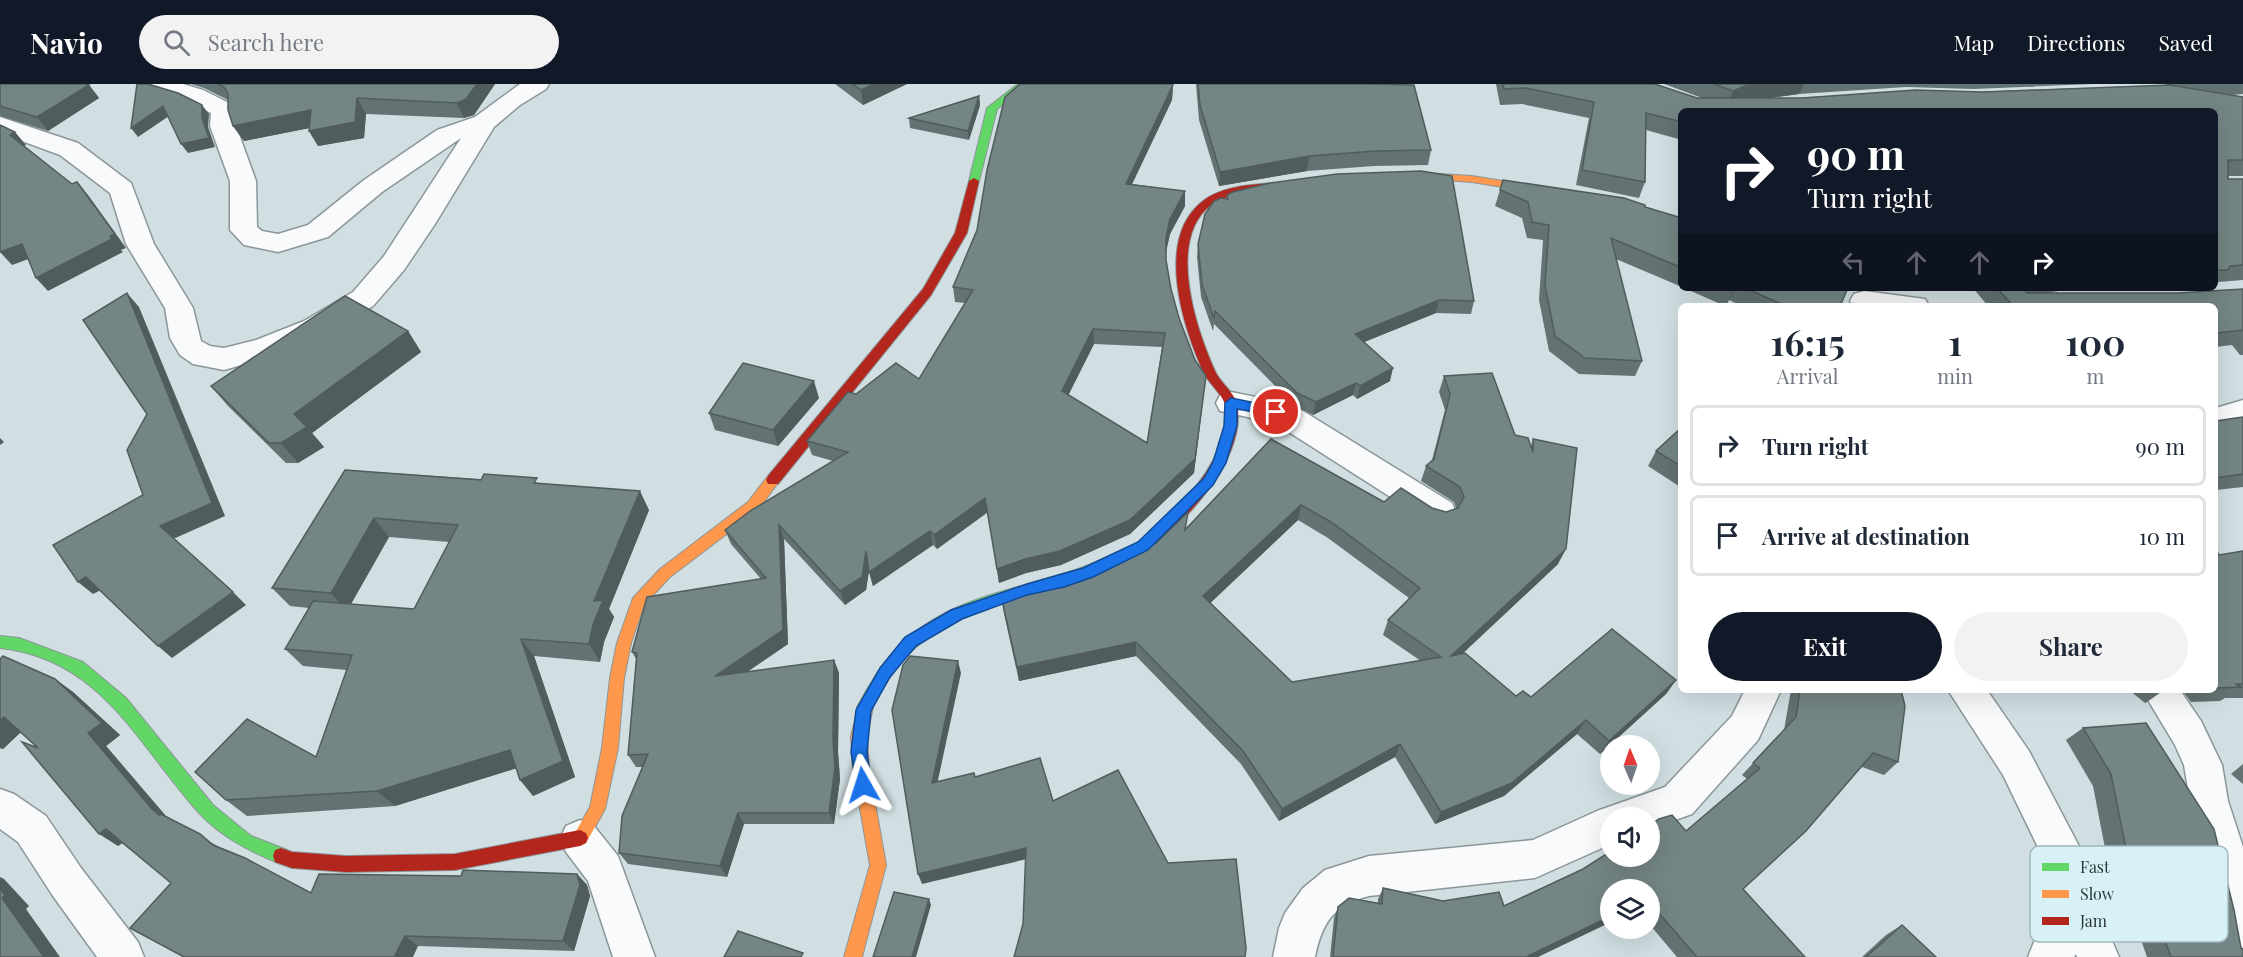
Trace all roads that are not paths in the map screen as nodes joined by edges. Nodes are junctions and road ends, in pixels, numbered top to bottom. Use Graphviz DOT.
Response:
graph roads {
  1 [pos="158,84"];
  2 [pos="537,84"];
  3 [pos="1024,84"];
  4 [pos="483,122"];
  5 [pos="0,125"];
  6 [pos="1394,175"];
  7 [pos="1291,183"];
  8 [pos="1564,194"];
  9 [pos="1843,291"];
  10 [pos="1865,303"];
  11 [pos="1231,403"];
  12 [pos="2243,411"];
  13 [pos="2218,418"];
  14 [pos="1440,512"];
  15 [pos="0,642"];
  16 [pos="1762,693"];
  17 [pos="1968,693"];
  18 [pos="2162,693"];
  19 [pos="0,807"];
  20 [pos="1660,807"];
  21 [pos="1600,829"];
  22 [pos="580,839"];
  23 [pos="2058,846"];
  24 [pos="2223,846"];
  25 [pos="2228,869"];
  26 [pos="2060,942"];
  27 [pos="2092,942"];
  28 [pos="123,957"];
  29 [pos="634,957"];
  30 [pos="853,957"];
  31 [pos="1294,957"];
  32 [pos="2049,957"];
  33 [pos="2098,957"];
  34 [pos="2242,957"];
  1 -- 4 [label="street"];
  2 -- 4 [label="street"];
  3 -- 22 [label="street"];
  4 -- 5 [label="street"];
  6 -- 8 [label="street"];
  7 -- 11 [label="street"];
  9 -- 10 [label="street"];
  11 -- 14 [label="street"];
  11 -- 30 [label="street"];
  12 -- 13 [label="street"];
  15 -- 22 [label="street"];
  16 -- 20 [label="street"];
  17 -- 23 [label="street"];
  18 -- 24 [label="street"];
  19 -- 28 [label="street"];
  21 -- 31 [label="street"];
  22 -- 29 [label="street"];
  25 -- 34 [label="street"];
  26 -- 32 [label="street"];
  27 -- 33 [label="street"];
}
